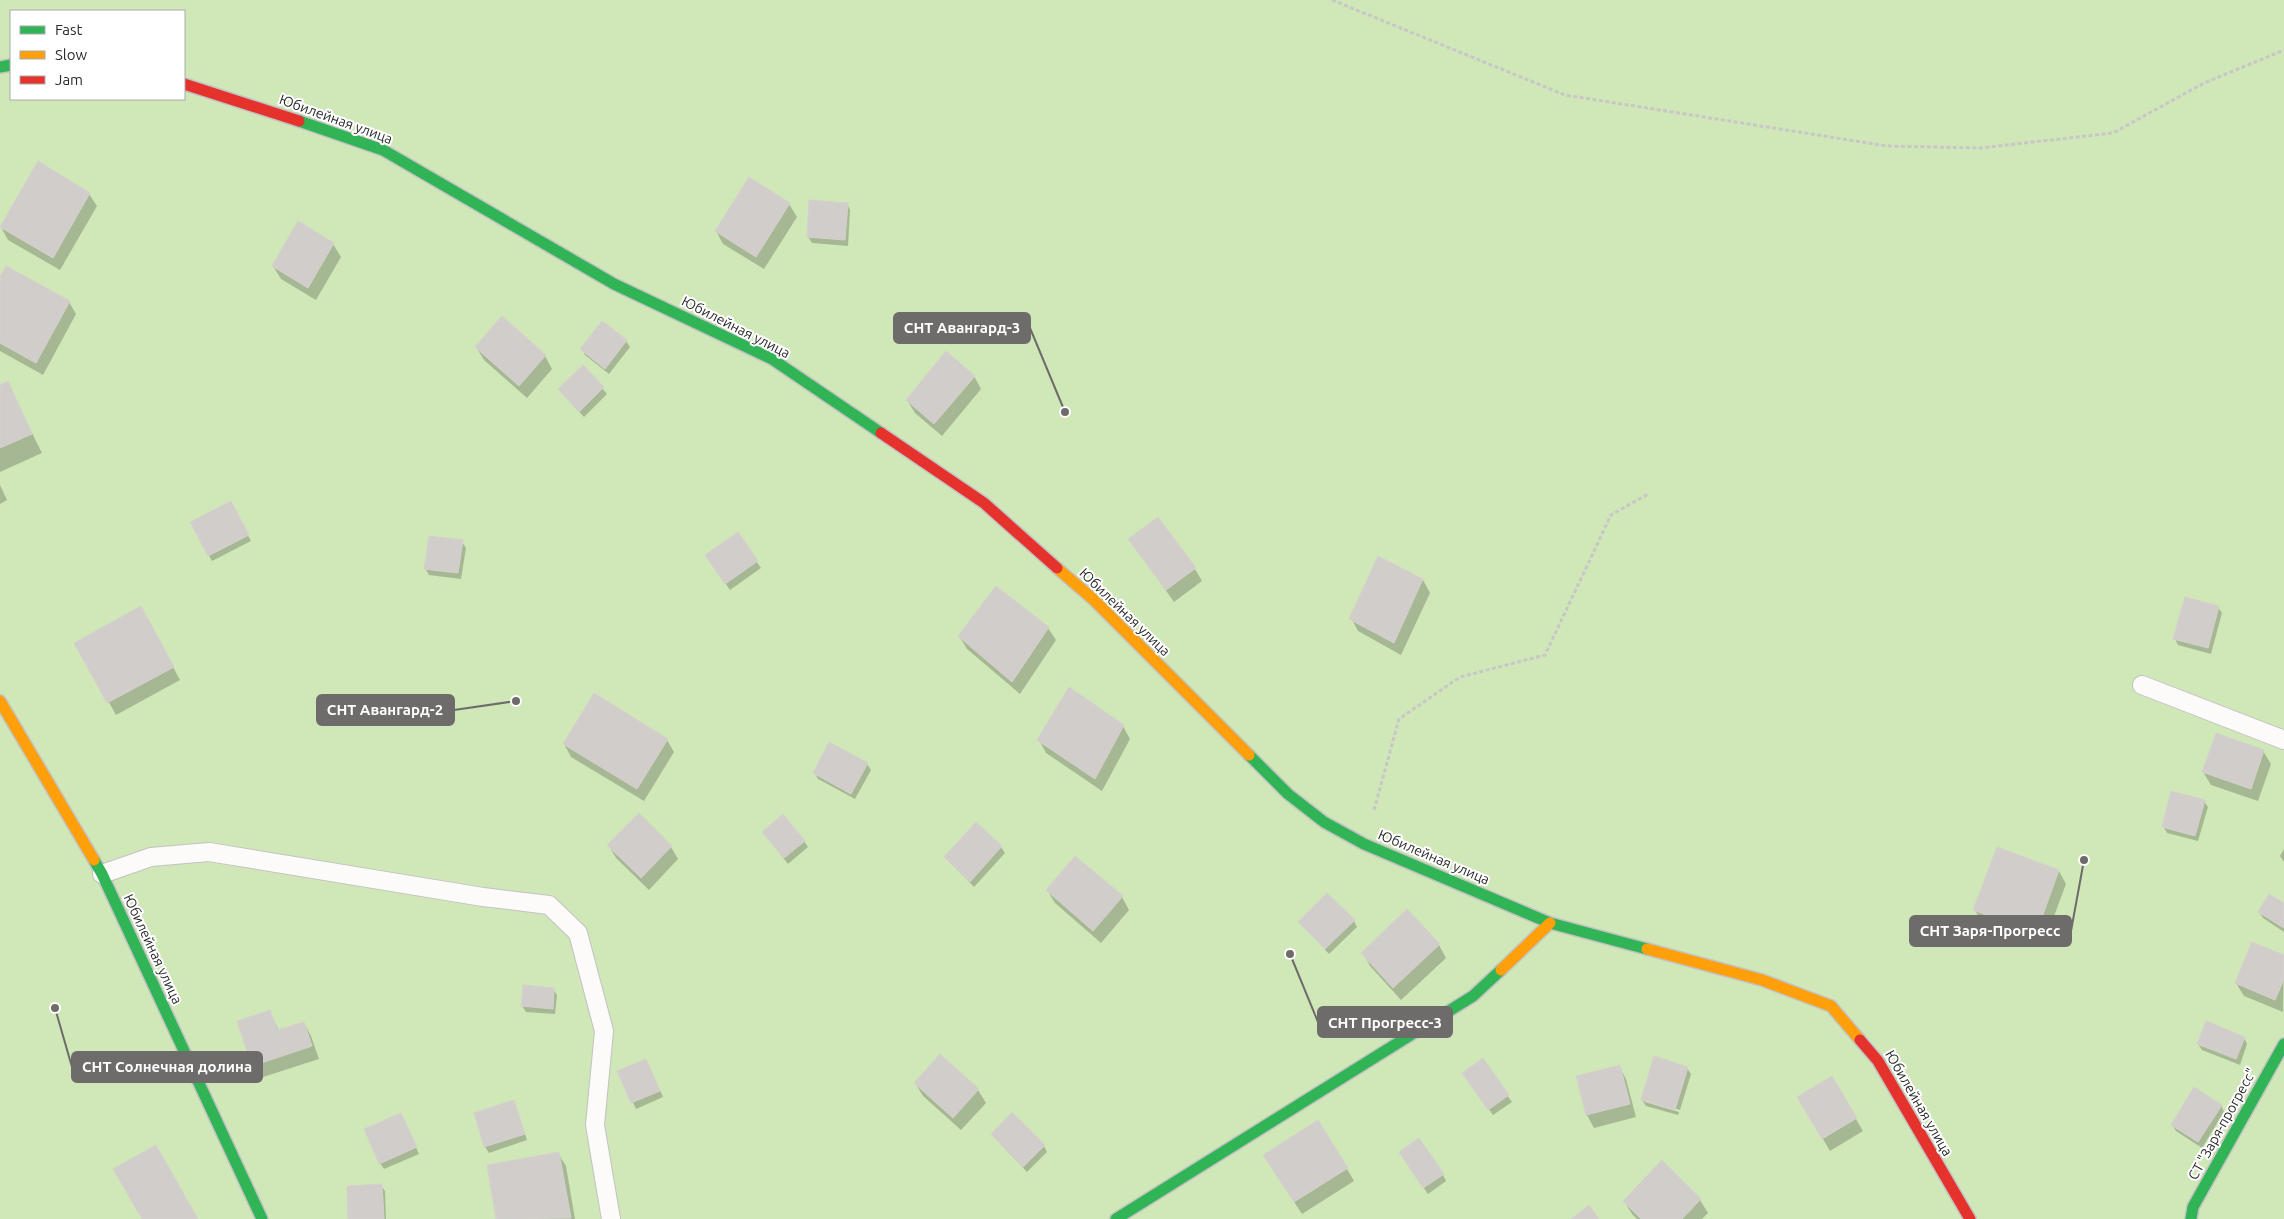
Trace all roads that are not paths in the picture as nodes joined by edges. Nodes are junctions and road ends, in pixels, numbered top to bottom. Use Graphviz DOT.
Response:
graph roads {
  1 [pos="185,84"];
  2 [pos="2142,685"];
  3 [pos="0,701"];
  4 [pos="2284,740"];
  5 [pos="102,874"];
  6 [pos="1550,923"];
  7 [pos="2284,1044"];
  8 [pos="262,1219"];
  9 [pos="611,1219"];
  10 [pos="1116,1219"];
  11 [pos="1970,1219"];
  12 [pos="2191,1219"];
  1 -- 6 [label="street, Юбилейная улица"];
  2 -- 4 [label="lane"];
  3 -- 5 [label="street, Юбилейная улица"];
  5 -- 8 [label="street, Юбилейная улица"];
  5 -- 9 [label="lane"];
  6 -- 10 [label="street"];
  6 -- 11 [label="street, Юбилейная улица"];
  7 -- 12 [label="street, СТ \"Заря-прогресс\""];
}
